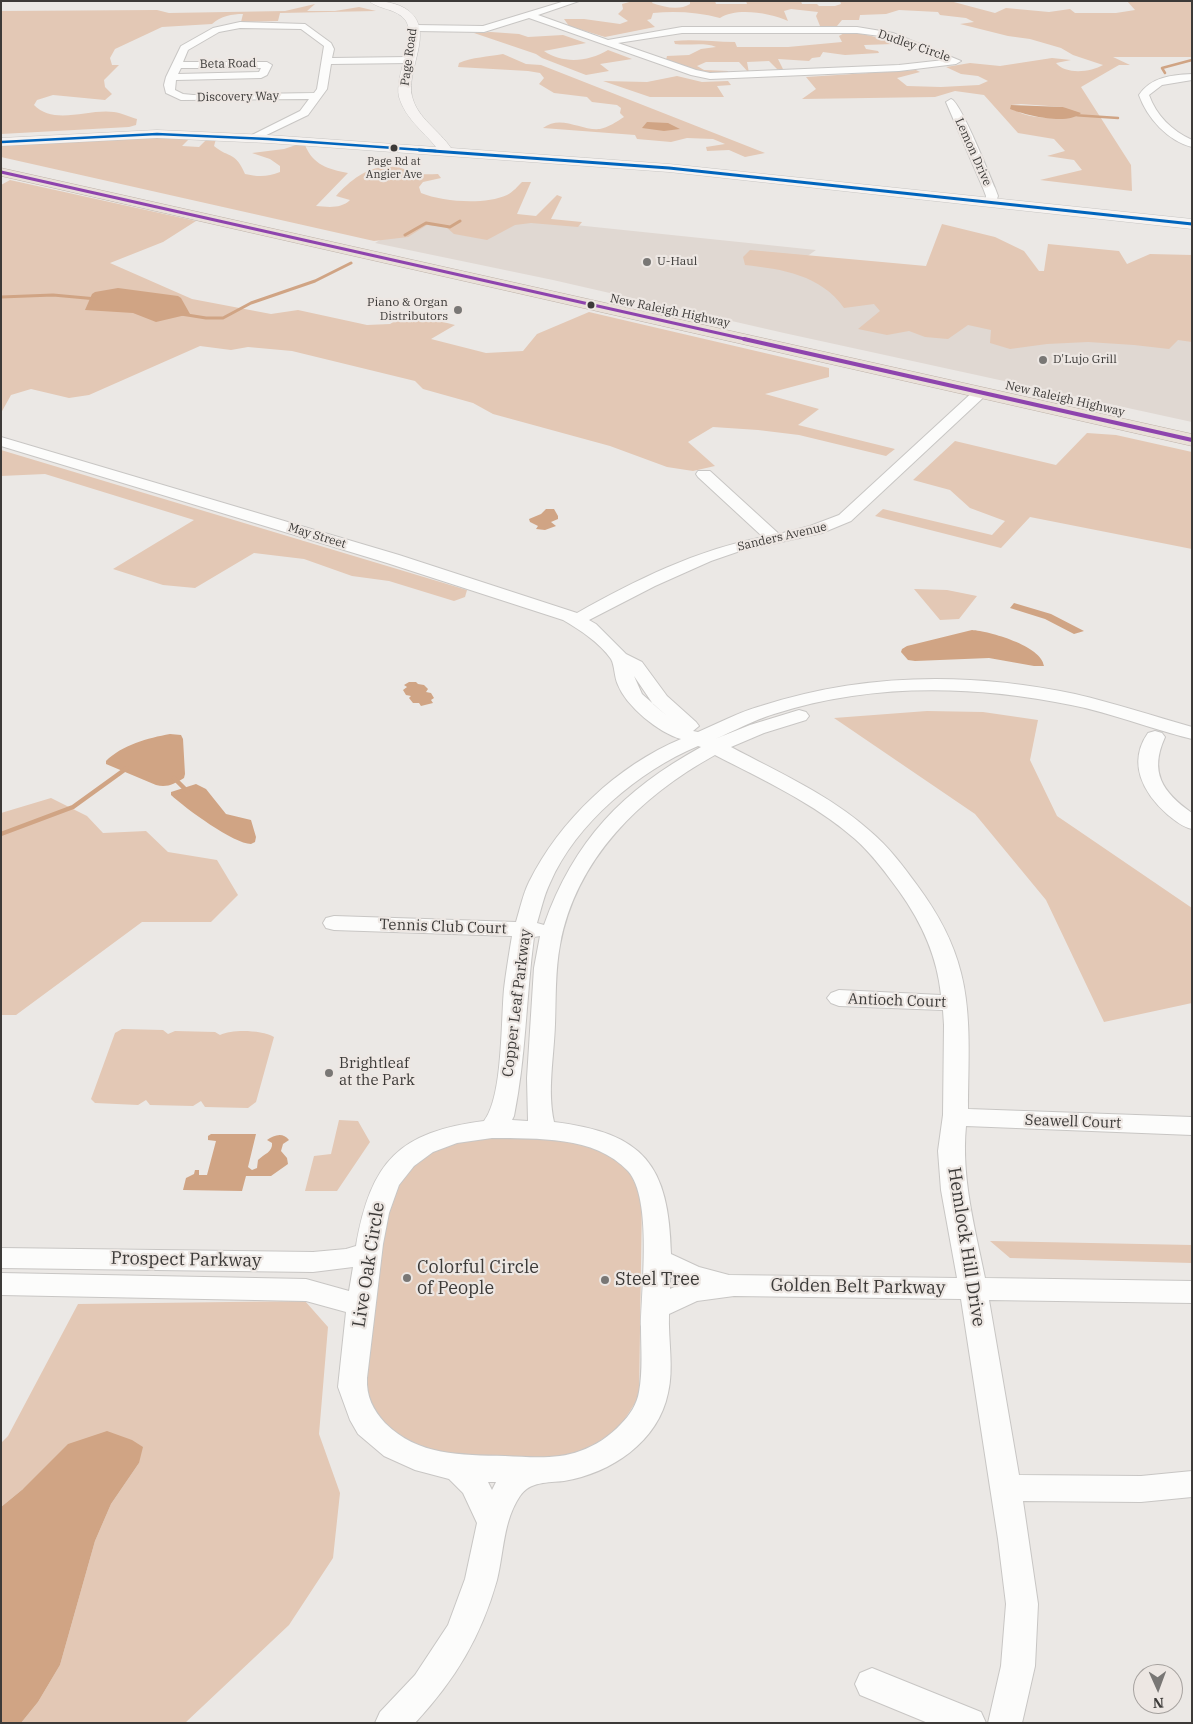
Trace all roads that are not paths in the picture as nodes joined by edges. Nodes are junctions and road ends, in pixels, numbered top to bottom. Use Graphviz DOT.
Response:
graph roads {
  1 [pos="374,1"];
  2 [pos="575,1"];
  3 [pos="529,15"];
  4 [pos="415,28"];
  5 [pos="609,42"];
  6 [pos="409,60"];
  7 [pos="327,61"];
  8 [pos="176,65"];
  9 [pos="171,77"];
  10 [pos="1192,78"];
  11 [pos="316,96"];
  12 [pos="951,102"];
  13 [pos="266,135"];
  14 [pos="1,142"];
  15 [pos="1192,144"];
  16 [pos="447,153"];
  17 [pos="1,162"];
  18 [pos="1,172"];
  19 [pos="991,202"];
  20 [pos="1192,224"];
  21 [pos="986,388"];
  22 [pos="1192,427"];
  23 [pos="1192,440"];
  24 [pos="1,441"];
  25 [pos="704,474"];
  26 [pos="775,538"];
  27 [pos="577,620"];
  28 [pos="1192,733"];
  29 [pos="1155,737"];
  30 [pos="706,743"];
  31 [pos="1192,747"];
  32 [pos="1192,823"];
  33 [pos="334,924"];
  34 [pos="524,929"];
  35 [pos="552,931"];
  36 [pos="839,998"];
  37 [pos="954,1003"];
  38 [pos="955,1115"];
  39 [pos="1192,1126"];
  40 [pos="492,1129"];
  41 [pos="543,1130"];
  42 [pos="369,1252"];
  43 [pos="1,1258"];
  44 [pos="658,1260"];
  45 [pos="1,1284"];
  46 [pos="734,1285"];
  47 [pos="973,1288"];
  48 [pos="1192,1292"];
  49 [pos="360,1306"];
  50 [pos="656,1308"];
  51 [pos="457,1468"];
  52 [pos="530,1470"];
  53 [pos="1192,1484"];
  54 [pos="1005,1488"];
  55 [pos="492,1522"];
  56 [pos="872,1684"];
  57 [pos="392,1723"];
  58 [pos="969,1723"];
  59 [pos="1005,1723"];
  1 -- 4 [label="street, Page Road"];
  2 -- 3 [label="street"];
  3 -- 4 [label="street"];
  3 -- 5 [label="street, Dudley Circle"];
  4 -- 6 [label="street, Page Road"];
  5 -- 5 [label="street, Dudley Circle"];
  6 -- 7 [label="street"];
  6 -- 16 [label="street, Page Road"];
  7 -- 8 [label="street, Discovery Way"];
  7 -- 11 [label="street, Discovery Way"];
  8 -- 9 [label="street, Discovery Way"];
  8 -- 9 [label="street, Beta Road"];
  9 -- 11 [label="street, Discovery Way"];
  10 -- 15 [label="street"];
  11 -- 13 [label="street, Discovery Way"];
  12 -- 19 [label="street, Lemon Drive"];
  13 -- 14 [label="street"];
  13 -- 16 [label="street"];
  16 -- 19 [label="street"];
  17 -- 21 [label="highway, New Raleigh Highway"];
  18 -- 21 [label="highway, New Raleigh Highway"];
  19 -- 20 [label="street"];
  21 -- 22 [label="highway, New Raleigh Highway"];
  21 -- 23 [label="highway, New Raleigh Highway"];
  21 -- 26 [label="street, Sanders Avenue"];
  24 -- 27 [label="street, May Street"];
  25 -- 26 [label="street"];
  26 -- 27 [label="street, Sanders Avenue"];
  27 -- 30 [label="street, May Street"];
  28 -- 30 [label="street, Copper Leaf Parkway"];
  29 -- 30 [label="street, Copper Leaf Parkway"];
  29 -- 31 [label="street, Copper Leaf Parkway"];
  29 -- 32 [label="street"];
  30 -- 34 [label="street, Copper Leaf Parkway"];
  30 -- 35 [label="street, Copper Leaf Parkway"];
  30 -- 37 [label="street, Hemlock Hill Drive"];
  33 -- 34 [label="street, Tennis Club Court"];
  34 -- 35 [label="street, Tennis Club Court"];
  34 -- 40 [label="street, Copper Leaf Parkway"];
  35 -- 41 [label="street, Copper Leaf Parkway"];
  36 -- 37 [label="street, Antioch Court"];
  37 -- 38 [label="street, Hemlock Hill Drive"];
  38 -- 39 [label="street, Seawell Court"];
  38 -- 47 [label="street, Hemlock Hill Drive"];
  40 -- 41 [label="street, Live Oak Circle"];
  40 -- 42 [label="street, Live Oak Circle"];
  41 -- 44 [label="street, Live Oak Circle"];
  42 -- 43 [label="street, Prospect Parkway"];
  42 -- 49 [label="street, Live Oak Circle"];
  44 -- 46 [label="street, Golden Belt Parkway"];
  44 -- 50 [label="street, Live Oak Circle"];
  45 -- 49 [label="street, Prospect Parkway"];
  46 -- 47 [label="street, Golden Belt Parkway"];
  46 -- 50 [label="street, Golden Belt Parkway"];
  47 -- 48 [label="street, Golden Belt Parkway"];
  47 -- 54 [label="street, Hemlock Hill Drive"];
  49 -- 51 [label="street, Live Oak Circle"];
  50 -- 52 [label="street, Live Oak Circle"];
  51 -- 52 [label="street, Live Oak Circle"];
  51 -- 55 [label="street"];
  52 -- 55 [label="street"];
  53 -- 54 [label="street"];
  54 -- 59 [label="street, Hemlock Hill Drive"];
  55 -- 57 [label="street"];
  56 -- 58 [label="street"];
}
